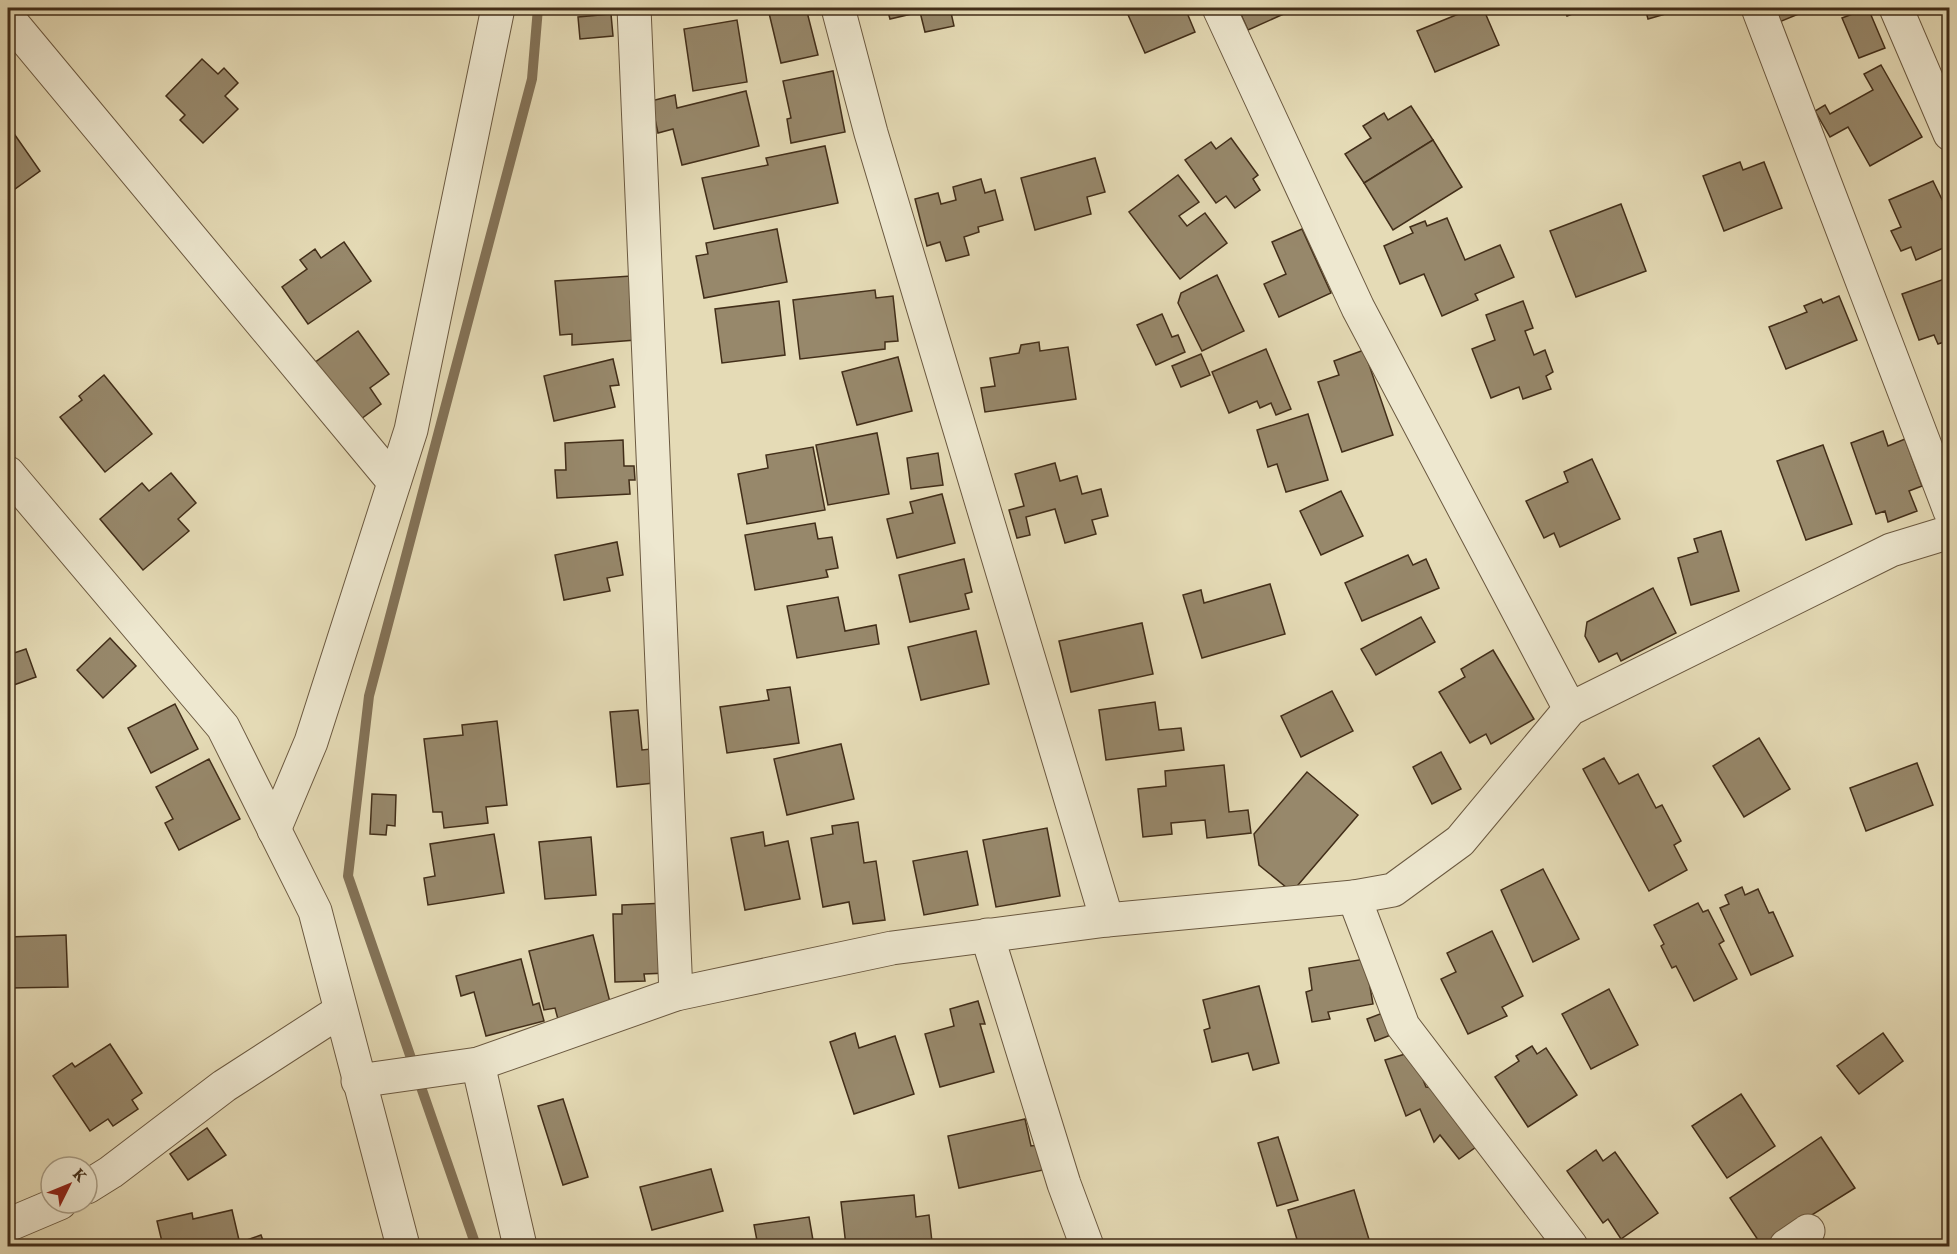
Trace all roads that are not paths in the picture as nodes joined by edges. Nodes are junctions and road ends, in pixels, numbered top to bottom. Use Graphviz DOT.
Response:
graph roads {
  1 [pos="498,8"];
  2 [pos="634,8"];
  3 [pos="838,8"];
  4 [pos="1219,8"];
  5 [pos="1758,8"];
  6 [pos="1896,8"];
  7 [pos="8,18"];
  8 [pos="1950,134"];
  9 [pos="8,473"];
  10 [pos="394,482"];
  11 [pos="1950,511"];
  12 [pos="1950,532"];
  13 [pos="1570,709"];
  14 [pos="274,830"];
  15 [pos="1353,897"];
  16 [pos="1107,920"];
  17 [pos="987,935"];
  18 [pos="676,994"];
  19 [pos="340,1011"];
  20 [pos="465,1066"];
  21 [pos="366,1079"];
  22 [pos="99,1180"];
  23 [pos="39,1212"];
  24 [pos="8,1226"];
  25 [pos="403,1246"];
  26 [pos="520,1246"];
  27 [pos="1087,1246"];
  28 [pos="1571,1246"];
  1 -- 10 [label="street"];
  2 -- 18 [label="street"];
  3 -- 16 [label="street"];
  4 -- 13 [label="street"];
  5 -- 11 [label="street"];
  6 -- 8 [label="street"];
  7 -- 10 [label="street"];
  9 -- 14 [label="street"];
  10 -- 14 [label="street"];
  12 -- 13 [label="street"];
  13 -- 15 [label="street"];
  14 -- 19 [label="street"];
  15 -- 16 [label="street"];
  15 -- 28 [label="street"];
  16 -- 17 [label="street"];
  17 -- 18 [label="street"];
  17 -- 27 [label="street"];
  18 -- 20 [label="street"];
  19 -- 21 [label="street"];
  19 -- 22 [label="street"];
  20 -- 21 [label="street"];
  20 -- 26 [label="street"];
  21 -- 25 [label="street"];
  23 -- 24 [label="street"];
}
